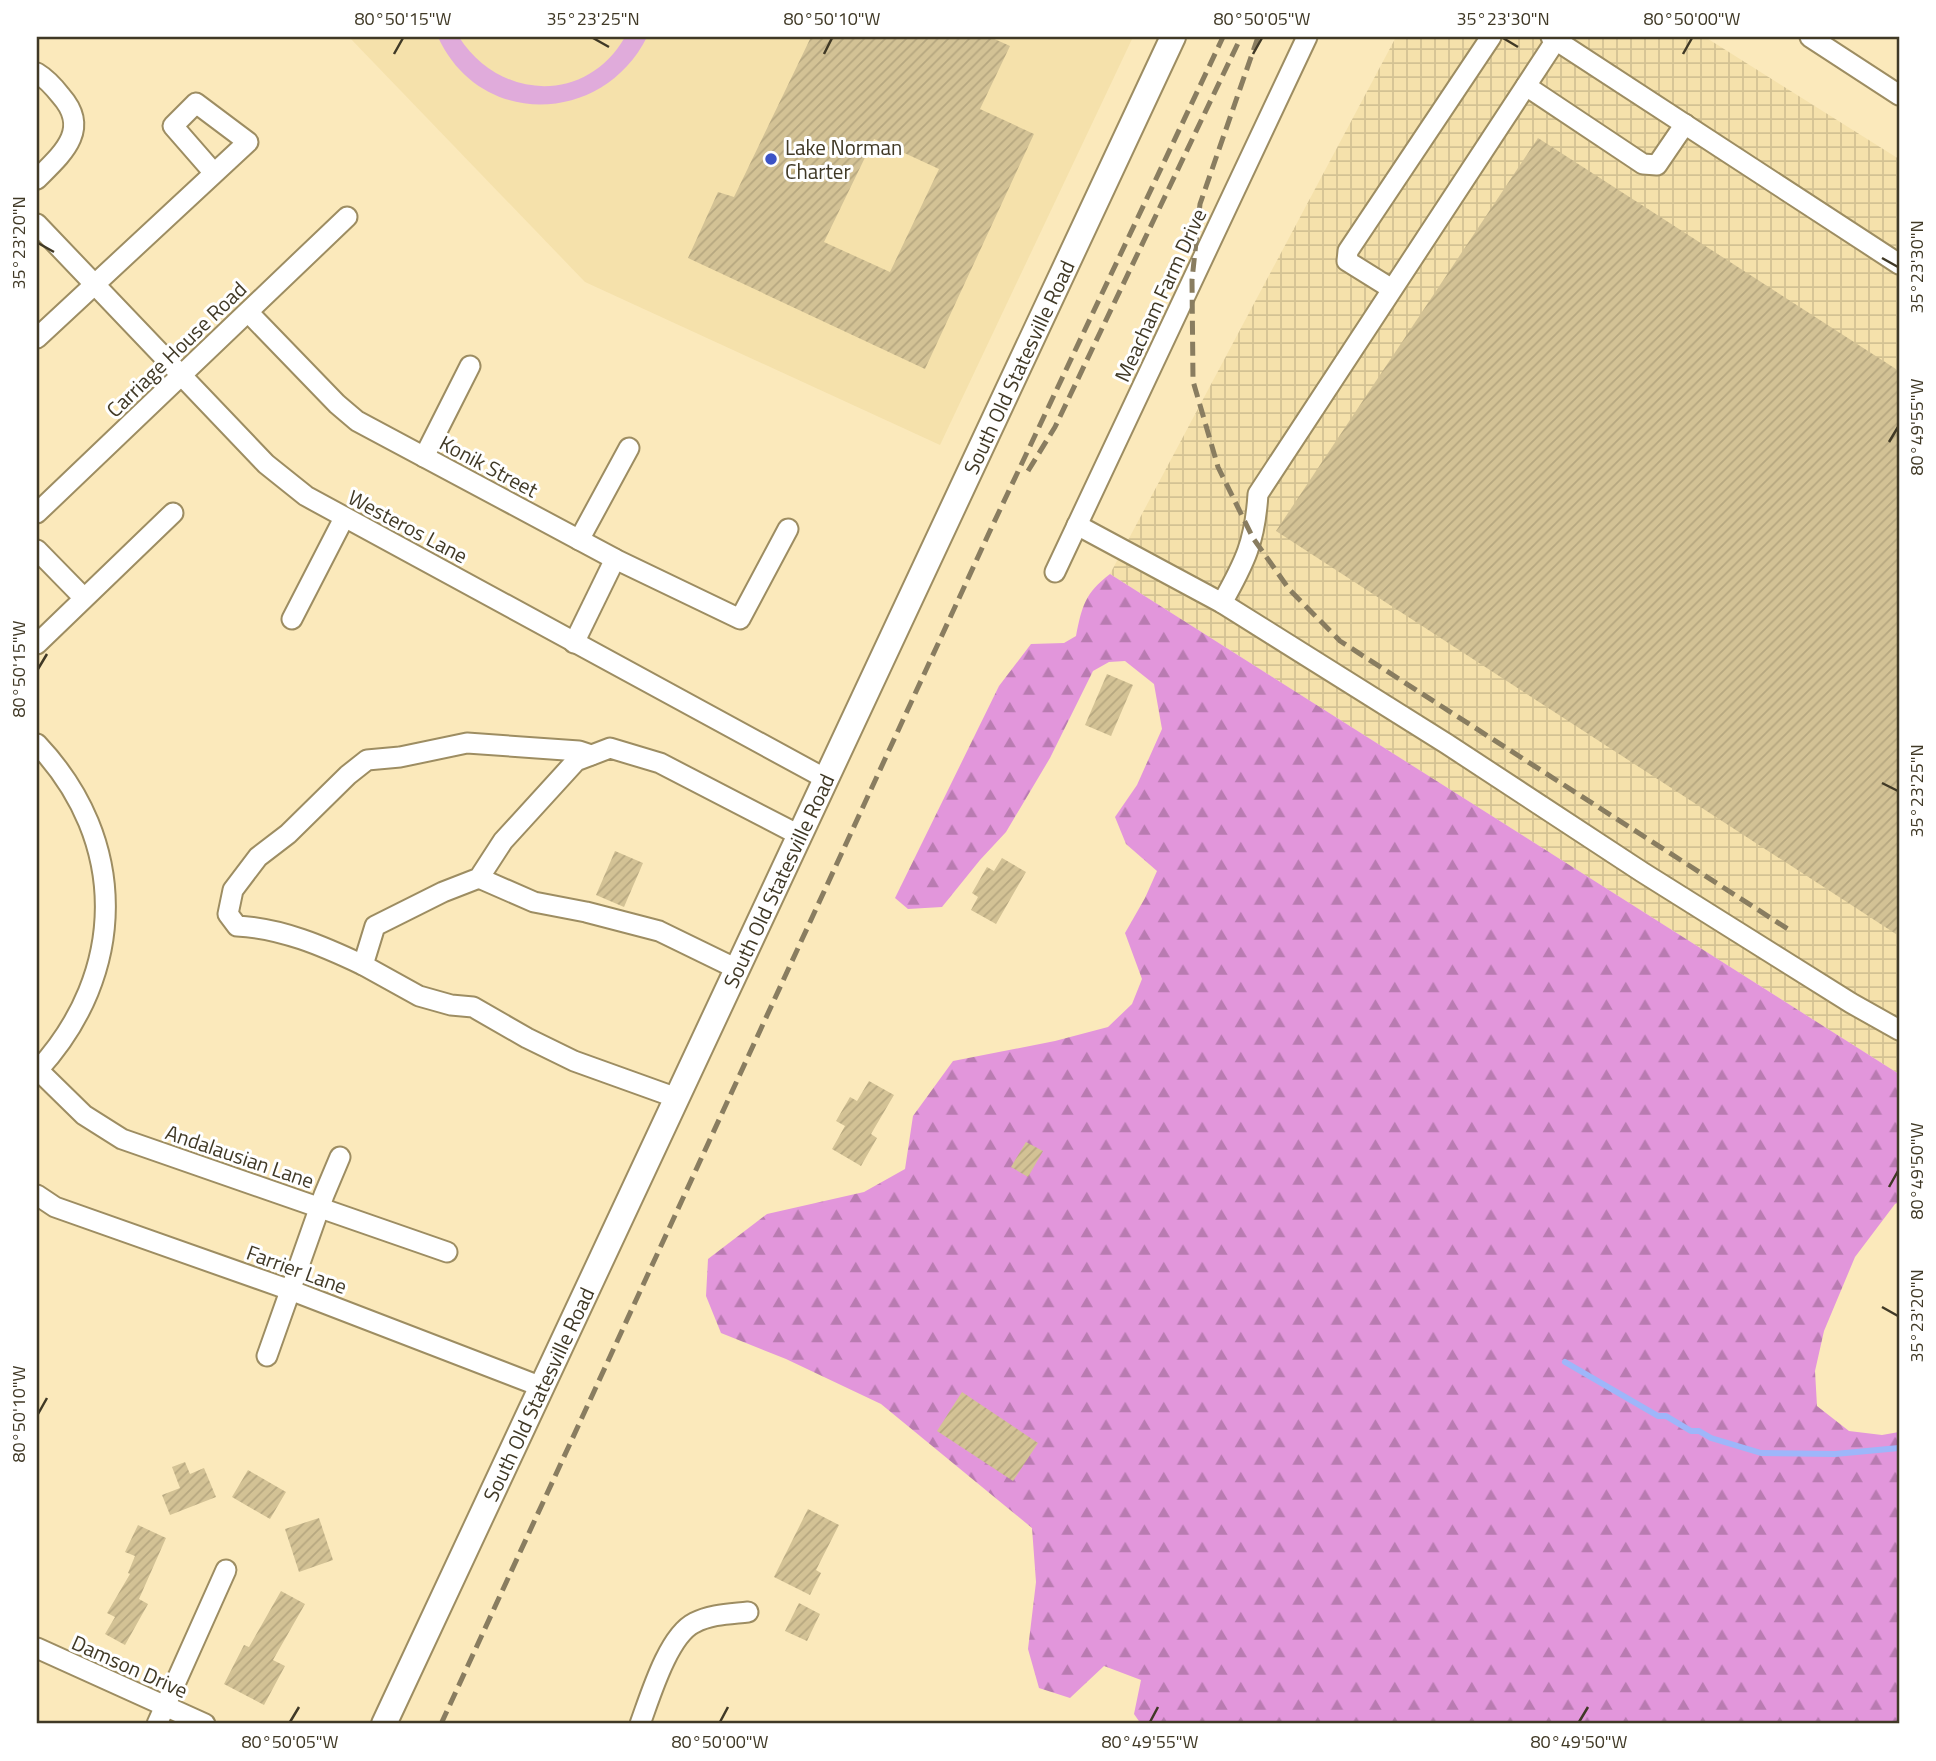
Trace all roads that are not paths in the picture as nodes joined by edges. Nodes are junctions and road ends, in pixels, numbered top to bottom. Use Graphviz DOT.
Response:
graph roads {
  1 [pos="1173,37"];
  2 [pos="1307,37"];
  3 [pos="1491,37"];
  4 [pos="1810,37"];
  5 [pos="1553,38"];
  6 [pos="37,73"];
  7 [pos="1526,86"];
  8 [pos="1899,95"];
  9 [pos="1685,124"];
  10 [pos="214,173"];
  11 [pos="37,179"];
  12 [pos="347,217"];
  13 [pos="37,224"];
  14 [pos="1899,264"];
  15 [pos="93,284"];
  16 [pos="1392,289"];
  17 [pos="248,312"];
  18 [pos="37,338"];
  19 [pos="470,366"];
  20 [pos="181,376"];
  21 [pos="629,448"];
  22 [pos="424,457"];
  23 [pos="37,513"];
  24 [pos="173,513"];
  25 [pos="344,518"];
  26 [pos="1077,525"];
  27 [pos="788,529"];
  28 [pos="579,540"];
  29 [pos="37,551"];
  30 [pos="615,559"];
  31 [pos="1055,572"];
  32 [pos="84,598"];
  33 [pos="1222,603"];
  34 [pos="292,619"];
  35 [pos="574,643"];
  36 [pos="37,644"];
  37 [pos="37,744"];
  38 [pos="592,755"];
  39 [pos="826,779"];
  40 [pos="799,835"];
  41 [pos="479,878"];
  42 [pos="363,965"];
  43 [pos="737,968"];
  44 [pos="1899,1030"];
  45 [pos="37,1070"];
  46 [pos="677,1098"];
  47 [pos="340,1157"];
  48 [pos="37,1195"];
  49 [pos="319,1208"];
  50 [pos="447,1252"];
  51 [pos="290,1290"];
  52 [pos="267,1356"];
  53 [pos="542,1387"];
  54 [pos="226,1570"];
  55 [pos="748,1612"];
  56 [pos="37,1648"];
  57 [pos="161,1715"];
  58 [pos="205,1724"];
  59 [pos="384,1724"];
  60 [pos="640,1724"];
  1 -- 39 [label="main road, South Old Statesville Road"];
  2 -- 26 [label="street, Meacham Farm Drive"];
  3 -- 16 [label="street"];
  4 -- 8 [label="street"];
  5 -- 7 [label="street"];
  5 -- 9 [label="street"];
  6 -- 11 [label="street"];
  7 -- 9 [label="street"];
  7 -- 16 [label="street"];
  9 -- 14 [label="street"];
  10 -- 15 [label="street"];
  12 -- 17 [label="street, Carriage House Road"];
  13 -- 15 [label="street, Westeros Lane"];
  15 -- 18 [label="street"];
  15 -- 20 [label="street, Westeros Lane"];
  16 -- 33 [label="street"];
  17 -- 20 [label="street, Carriage House Road"];
  17 -- 22 [label="street, Konik Street"];
  19 -- 22 [label="street"];
  20 -- 23 [label="street, Carriage House Road"];
  20 -- 25 [label="street, Westeros Lane"];
  21 -- 28 [label="street"];
  22 -- 28 [label="street, Konik Street"];
  24 -- 32 [label="street"];
  25 -- 34 [label="street"];
  25 -- 35 [label="street, Westeros Lane"];
  26 -- 31 [label="street, Meacham Farm Drive"];
  26 -- 33 [label="street"];
  27 -- 30 [label="street, Konik Street"];
  28 -- 30 [label="street, Konik Street"];
  29 -- 32 [label="street"];
  30 -- 35 [label="street"];
  32 -- 36 [label="street"];
  33 -- 44 [label="street"];
  35 -- 39 [label="street, Westeros Lane"];
  37 -- 45 [label="street, Andalausian Lane"];
  38 -- 40 [label="street"];
  38 -- 41 [label="street"];
  38 -- 42 [label="street"];
  39 -- 40 [label="main road, South Old Statesville Road"];
  40 -- 43 [label="main road, South Old Statesville Road"];
  41 -- 42 [label="street"];
  41 -- 43 [label="street"];
  42 -- 46 [label="street"];
  43 -- 46 [label="main road, South Old Statesville Road"];
  45 -- 49 [label="street, Andalausian Lane"];
  46 -- 53 [label="main road, South Old Statesville Road"];
  47 -- 49 [label="street"];
  48 -- 51 [label="street, Farrier Lane"];
  49 -- 50 [label="street, Andalausian Lane"];
  49 -- 51 [label="street"];
  51 -- 52 [label="street"];
  51 -- 53 [label="street, Farrier Lane"];
  53 -- 59 [label="main road, South Old Statesville Road"];
  54 -- 57 [label="street"];
  55 -- 60 [label="street"];
  56 -- 57 [label="street, Damson Drive"];
  57 -- 58 [label="street, Damson Drive"];
}
